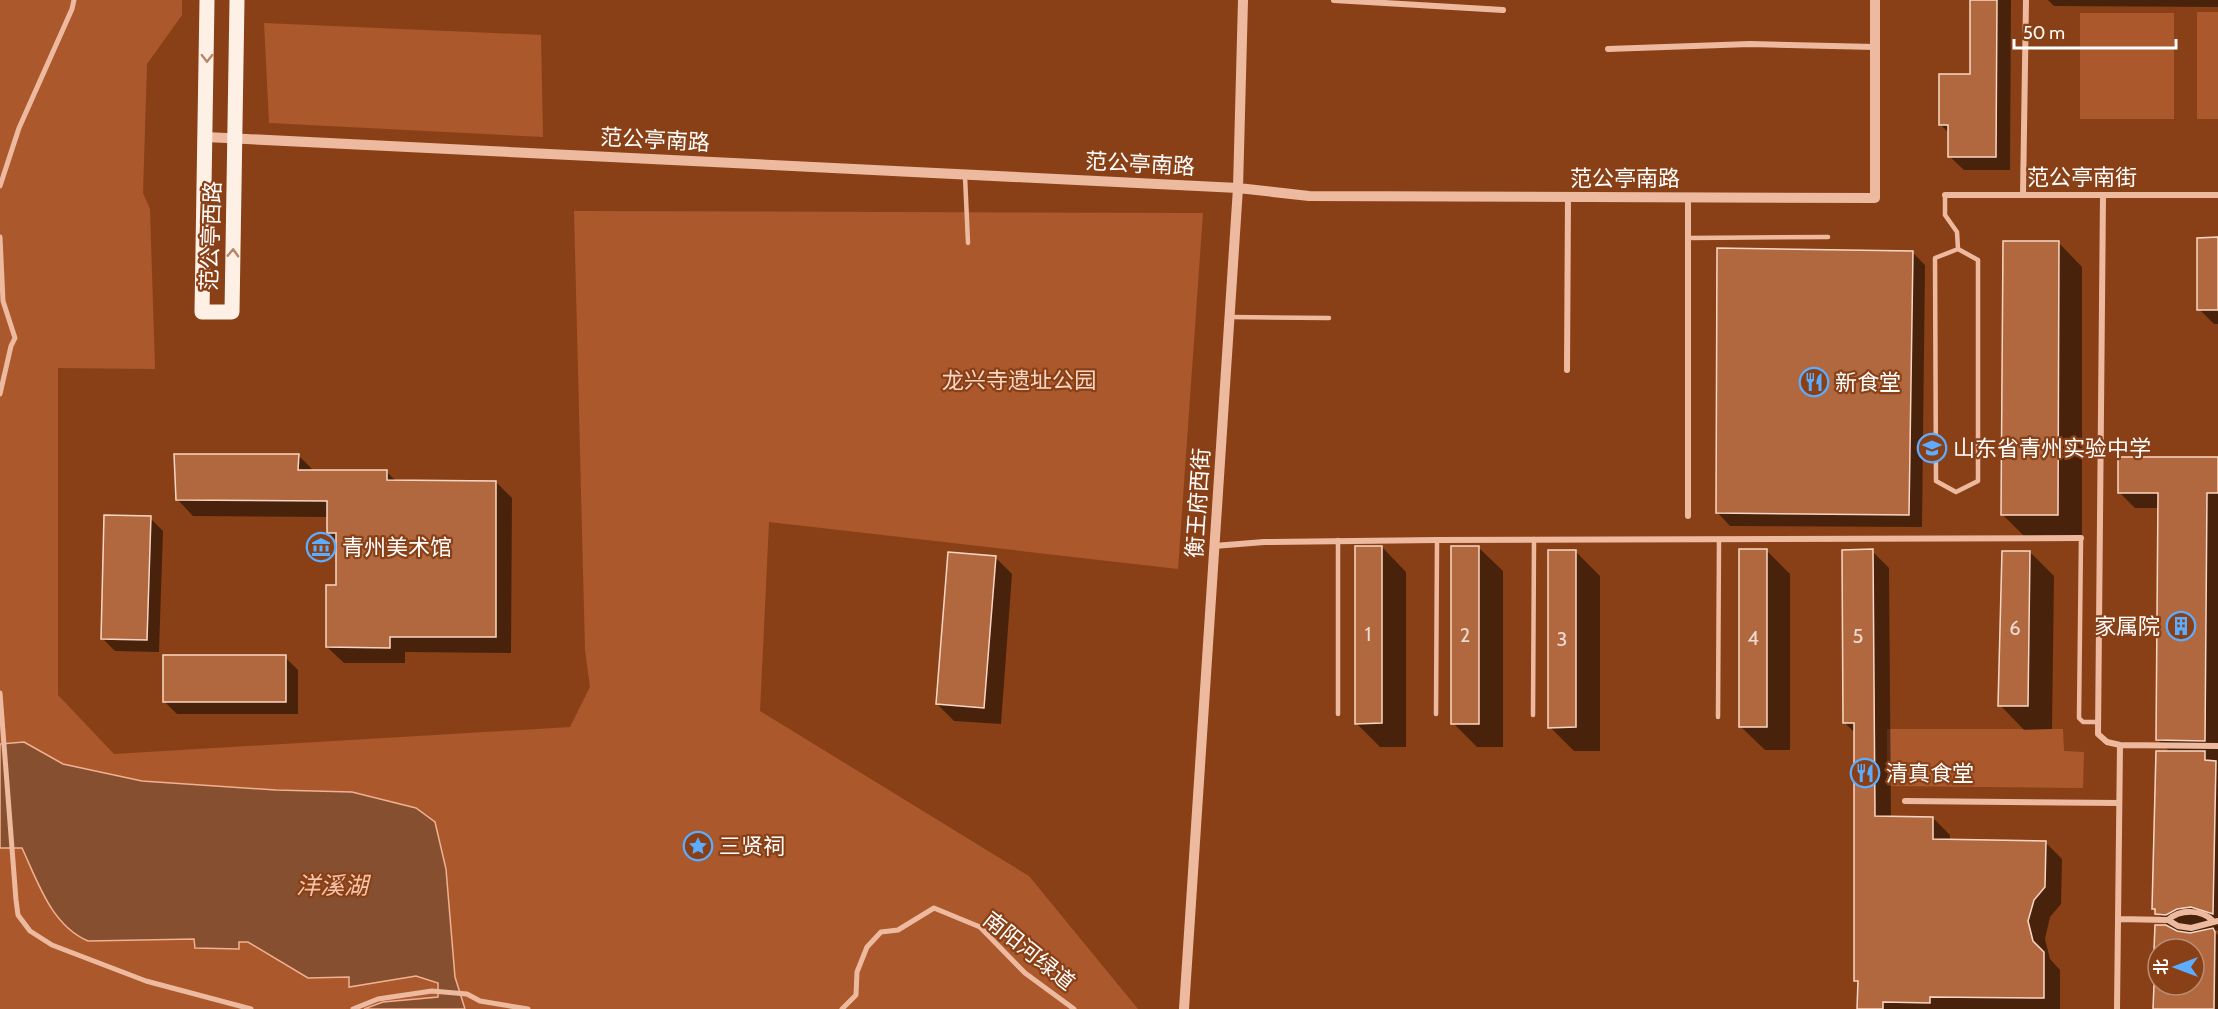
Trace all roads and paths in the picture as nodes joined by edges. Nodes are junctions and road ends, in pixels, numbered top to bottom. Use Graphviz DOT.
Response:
graph roads {
  1 [pos="74,0"];
  2 [pos="207,0"];
  3 [pos="237,0"];
  4 [pos="1243,0"];
  5 [pos="1334,0"];
  6 [pos="1875,0"];
  7 [pos="2026,0"];
  8 [pos="1503,10"];
  9 [pos="1875,47"];
  10 [pos="1608,49"];
  11 [pos="206,137"];
  12 [pos="237,139"];
  13 [pos="965,175"];
  14 [pos="0,186"];
  15 [pos="1238,189"];
  16 [pos="1945,195"];
  17 [pos="2022,195"];
  18 [pos="2103,195"];
  19 [pos="2218,195"];
  20 [pos="1568,197"];
  21 [pos="1688,198"];
  22 [pos="0,237"];
  23 [pos="1828,237"];
  24 [pos="1688,238"];
  25 [pos="968,243"];
  26 [pos="1958,249"];
  27 [pos="1229,317"];
  28 [pos="1329,318"];
  29 [pos="1567,370"];
  30 [pos="0,394"];
  31 [pos="1688,516"];
  32 [pos="2081,538"];
  33 [pos="1534,539"];
  34 [pos="1719,539"];
  35 [pos="1338,540"];
  36 [pos="1437,540"];
  37 [pos="1214,546"];
  38 [pos="0,694"];
  39 [pos="1338,714"];
  40 [pos="1436,714"];
  41 [pos="1533,715"];
  42 [pos="1718,717"];
  43 [pos="2098,722"];
  44 [pos="2120,745"];
  45 [pos="2218,746"];
  46 [pos="1905,801"];
  47 [pos="2119,803"];
  48 [pos="2118,919"];
  49 [pos="2168,920"];
  50 [pos="2215,921"];
  51 [pos="252,1009"];
  52 [pos="353,1009"];
  53 [pos="528,1009"];
  54 [pos="842,1009"];
  55 [pos="1074,1009"];
  56 [pos="1184,1009"];
  57 [pos="2116,1009"];
  1 -- 14 [label="street"];
  2 -- 11 [label="main road, 范公亭西路, one-way"];
  3 -- 12 [label="main road, 范公亭西路"];
  4 -- 15 [label="street, 衡王府西街"];
  5 -- 8 [label="street"];
  6 -- 9 [label="street, 范公亭南路"];
  7 -- 17 [label="street"];
  9 -- 10 [label="street"];
  9 -- 21 [label="street, 范公亭南路"];
  11 -- 12 [label="street, 范公亭南路"];
  11 -- 12 [label="main road, 范公亭西路, one-way"];
  12 -- 13 [label="street, 范公亭南路"];
  13 -- 15 [label="street, 范公亭南路"];
  13 -- 25 [label="lane"];
  15 -- 20 [label="street, 范公亭南路"];
  15 -- 27 [label="street, 衡王府西街"];
  16 -- 17 [label="street, 范公亭南街"];
  16 -- 26 [label="lane"];
  17 -- 18 [label="street, 范公亭南街"];
  18 -- 19 [label="street, 范公亭南街"];
  18 -- 43 [label="street"];
  20 -- 21 [label="street, 范公亭南路"];
  20 -- 29 [label="street"];
  21 -- 24 [label="street"];
  22 -- 30 [label="street"];
  23 -- 24 [label="lane"];
  24 -- 31 [label="street"];
  26 -- 26 [label="lane"];
  27 -- 28 [label="lane"];
  27 -- 37 [label="street, 衡王府西街"];
  32 -- 34 [label="street"];
  32 -- 43 [label="lane"];
  33 -- 34 [label="street"];
  33 -- 36 [label="street"];
  33 -- 41 [label="lane"];
  34 -- 42 [label="lane"];
  35 -- 36 [label="street"];
  35 -- 37 [label="street"];
  35 -- 39 [label="lane"];
  36 -- 40 [label="lane"];
  37 -- 56 [label="street, 衡王府西街"];
  38 -- 51 [label="street"];
  43 -- 44 [label="street"];
  44 -- 45 [label="street"];
  44 -- 47 [label="street"];
  46 -- 47 [label="street"];
  47 -- 48 [label="street"];
  48 -- 49 [label="street"];
  48 -- 57 [label="street"];
  49 -- 50 [label="street"];
  49 -- 50 [label="street"];
  52 -- 53 [label="street"];
  54 -- 55 [label="street, 南阳河绿道"];
}
